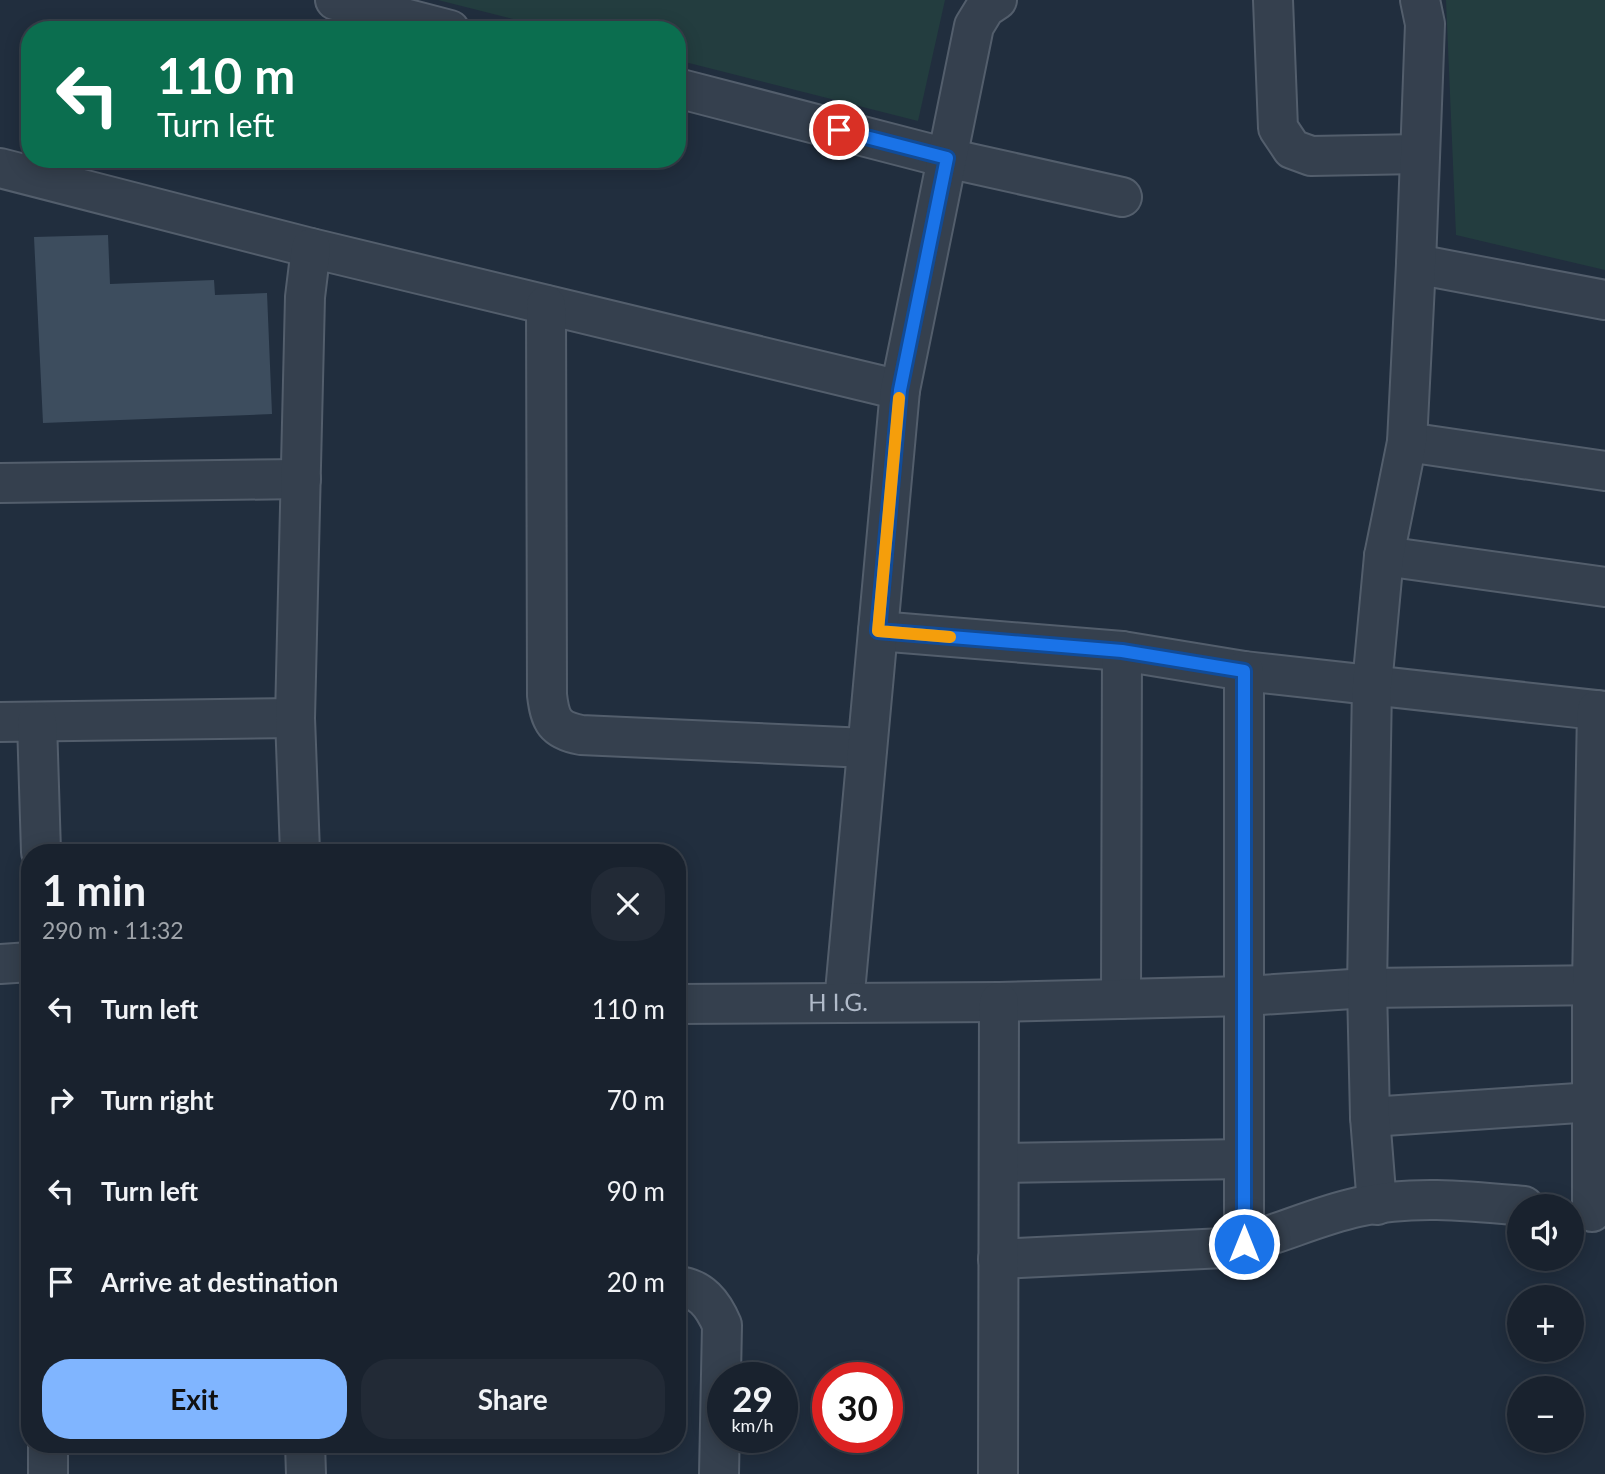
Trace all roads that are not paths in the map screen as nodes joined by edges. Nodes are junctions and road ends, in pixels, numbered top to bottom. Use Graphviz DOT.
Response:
graph roads {
  1 [pos="335,0"];
  2 [pos="997,0"];
  3 [pos="1273,0"];
  4 [pos="1420,0"];
  5 [pos="416,21"];
  6 [pos="686,90"];
  7 [pos="1420,153"];
  8 [pos="947,158"];
  9 [pos="0,168"];
  10 [pos="1122,197"];
  11 [pos="311,248"];
  12 [pos="1416,264"];
  13 [pos="1605,300"];
  14 [pos="546,305"];
  15 [pos="900,390"];
  16 [pos="1407,442"];
  17 [pos="1605,471"];
  18 [pos="301,479"];
  19 [pos="0,483"];
  20 [pos="1384,556"];
  21 [pos="1605,587"];
  22 [pos="878,631"];
  23 [pos="1122,651"];
  24 [pos="1244,671"];
  25 [pos="1372,685"];
  26 [pos="1601,711"];
  27 [pos="295,718"];
  28 [pos="0,722"];
  29 [pos="37,722"];
  30 [pos="867,748"];
  31 [pos="41,844"];
  32 [pos="300,844"];
  33 [pos="21,963"];
  34 [pos="0,964"];
  35 [pos="1598,985"];
  36 [pos="1367,988"];
  37 [pos="1245,996"];
  38 [pos="1121,999"];
  39 [pos="999,1002"];
  40 [pos="844,1003"];
  41 [pos="686,1004"];
  42 [pos="1593,1102"];
  43 [pos="1370,1118"];
  44 [pos="1244,1159"];
  45 [pos="999,1163"];
  46 [pos="1507,1204"];
  47 [pos="1377,1205"];
  48 [pos="1590,1211"];
  49 [pos="1244,1244"];
  50 [pos="999,1259"];
  51 [pos="686,1287"];
  52 [pos="48,1453"];
  53 [pos="305,1453"];
  54 [pos="48,1474"];
  55 [pos="306,1474"];
  56 [pos="719,1474"];
  57 [pos="998,1474"];
  1 -- 5 [label="street"];
  2 -- 8 [label="street"];
  3 -- 7 [label="street"];
  4 -- 7 [label="street"];
  6 -- 8 [label="street"];
  7 -- 12 [label="street"];
  8 -- 10 [label="street"];
  8 -- 15 [label="street"];
  9 -- 11 [label="street"];
  11 -- 14 [label="street"];
  11 -- 18 [label="street"];
  12 -- 13 [label="street"];
  12 -- 16 [label="street"];
  14 -- 15 [label="street"];
  14 -- 30 [label="street"];
  15 -- 22 [label="street"];
  16 -- 17 [label="street"];
  16 -- 20 [label="street"];
  18 -- 19 [label="street"];
  18 -- 27 [label="street"];
  20 -- 21 [label="street"];
  20 -- 25 [label="street"];
  22 -- 23 [label="street"];
  22 -- 30 [label="street"];
  23 -- 24 [label="street"];
  23 -- 38 [label="street"];
  24 -- 25 [label="street"];
  24 -- 37 [label="street"];
  25 -- 26 [label="street"];
  25 -- 36 [label="street"];
  26 -- 35 [label="street"];
  27 -- 29 [label="street"];
  27 -- 32 [label="street"];
  28 -- 29 [label="street"];
  29 -- 31 [label="street"];
  30 -- 40 [label="street"];
  33 -- 34 [label="street"];
  35 -- 36 [label="street, H I.G."];
  35 -- 42 [label="street"];
  36 -- 37 [label="street, H I.G."];
  36 -- 43 [label="street"];
  37 -- 38 [label="street, H I.G."];
  37 -- 44 [label="street"];
  38 -- 39 [label="street, H I.G."];
  39 -- 40 [label="street, H I.G."];
  39 -- 45 [label="street"];
  40 -- 41 [label="street, H I.G."];
  42 -- 43 [label="street"];
  42 -- 48 [label="street"];
  43 -- 47 [label="street"];
  44 -- 45 [label="street"];
  44 -- 49 [label="street"];
  45 -- 50 [label="street"];
  46 -- 47 [label="street"];
  47 -- 49 [label="street"];
  49 -- 50 [label="street"];
  50 -- 57 [label="street"];
  51 -- 56 [label="street"];
  52 -- 54 [label="street"];
  53 -- 55 [label="street"];
}
